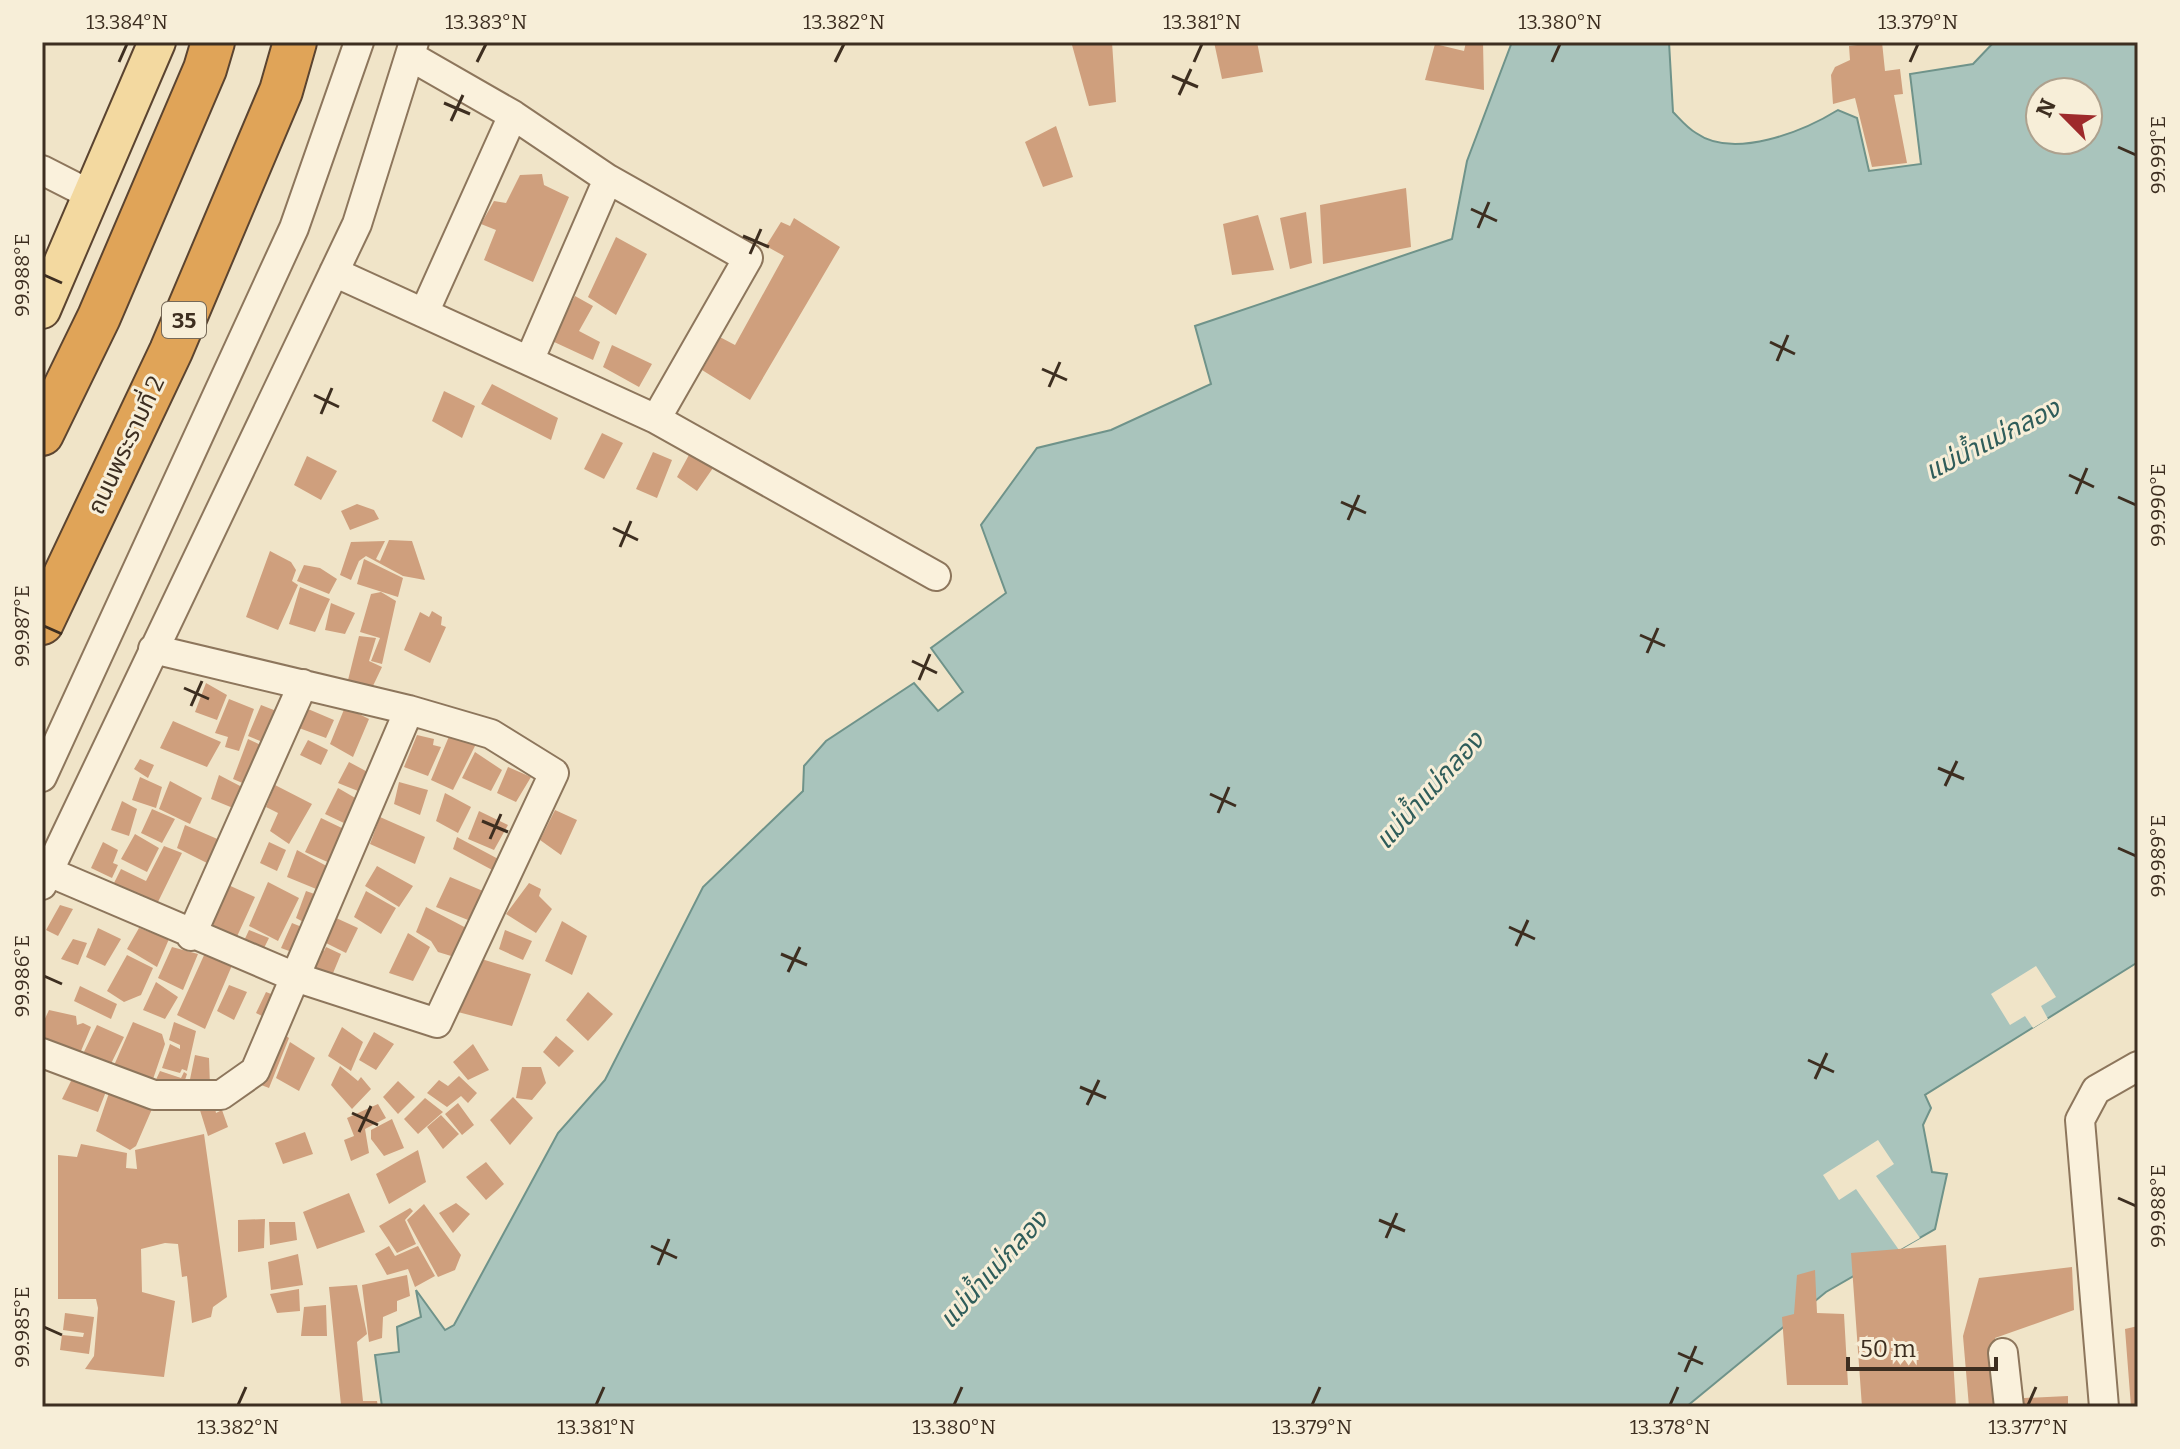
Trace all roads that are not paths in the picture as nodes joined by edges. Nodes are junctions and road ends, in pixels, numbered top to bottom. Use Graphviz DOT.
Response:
graph roads {
  1 [pos="157,42"];
  2 [pos="213,42"];
  3 [pos="295,42"];
  4 [pos="359,42"];
  5 [pos="412,49"];
  6 [pos="513,115"];
  7 [pos="42,170"];
  8 [pos="608,179"];
  9 [pos="93,196"];
  10 [pos="334,272"];
  11 [pos="42,310"];
  12 [pos="424,313"];
  13 [pos="529,361"];
  14 [pos="656,419"];
  15 [pos="42,434"];
  16 [pos="936,576"];
  17 [pos="49,607"];
  18 [pos="153,649"];
  19 [pos="303,684"];
  20 [pos="409,710"];
  21 [pos="42,777"];
  22 [pos="45,879"];
  23 [pos="191,936"];
  24 [pos="295,977"];
  25 [pos="42,1053"];
  26 [pos="2138,1066"];
  27 [pos="2003,1353"];
  28 [pos="2009,1407"];
  29 [pos="2104,1407"];
  1 -- 9 [label="main road"];
  2 -- 15 [label="highway"];
  3 -- 17 [label="highway, ถนนพระรามที่ 2 / 35"];
  4 -- 21 [label="street"];
  5 -- 6 [label="street"];
  5 -- 10 [label="street"];
  6 -- 8 [label="street"];
  6 -- 12 [label="street"];
  7 -- 9 [label="street"];
  8 -- 13 [label="street"];
  8 -- 14 [label="street"];
  9 -- 11 [label="main road"];
  10 -- 12 [label="street"];
  10 -- 18 [label="street"];
  12 -- 13 [label="street"];
  13 -- 14 [label="street"];
  14 -- 16 [label="street"];
  18 -- 19 [label="street"];
  18 -- 22 [label="street"];
  19 -- 20 [label="street"];
  19 -- 23 [label="street"];
  20 -- 24 [label="street"];
  20 -- 24 [label="street"];
  22 -- 23 [label="street"];
  23 -- 24 [label="street"];
  24 -- 25 [label="street"];
  26 -- 29 [label="street"];
  27 -- 28 [label="street"];
}
